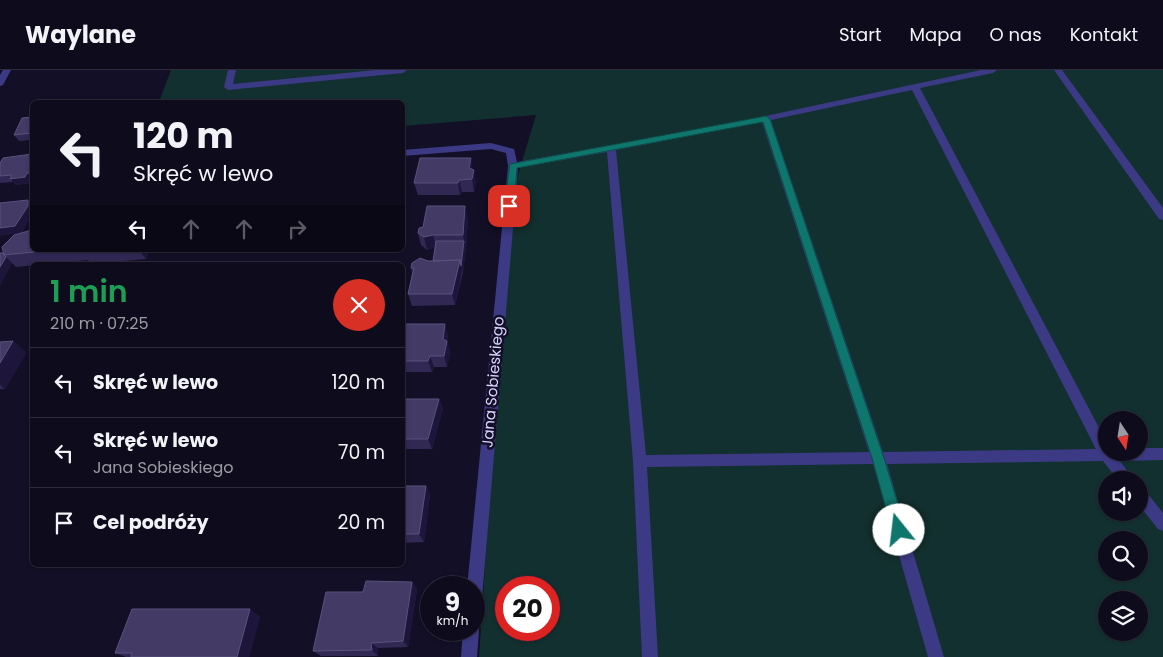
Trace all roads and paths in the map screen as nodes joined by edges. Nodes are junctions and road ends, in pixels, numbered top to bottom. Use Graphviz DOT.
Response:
graph roads {
  1 [pos="7,70"];
  2 [pos="232,70"];
  3 [pos="403,70"];
  4 [pos="993,70"];
  5 [pos="1058,70"];
  6 [pos="0,83"];
  7 [pos="915,87"];
  8 [pos="766,119"];
  9 [pos="611,148"];
  10 [pos="405,153"];
  11 [pos="513,166"];
  12 [pos="1163,216"];
  13 [pos="1098,439"];
  14 [pos="1098,454"];
  15 [pos="1148,454"];
  16 [pos="1163,454"];
  17 [pos="878,458"];
  18 [pos="640,461"];
  19 [pos="1112,461"];
  20 [pos="1120,471"];
  21 [pos="1148,505"];
  22 [pos="1163,524"];
  23 [pos="476,576"];
  24 [pos="470,641"];
  25 [pos="468,657"];
  26 [pos="650,657"];
  27 [pos="936,657"];
  1 -- 6 [label="street"];
  2 -- 3 [label="street"];
  4 -- 7 [label="street"];
  5 -- 12 [label="street"];
  7 -- 8 [label="street"];
  7 -- 13 [label="street"];
  8 -- 9 [label="street"];
  8 -- 17 [label="street"];
  9 -- 11 [label="street"];
  9 -- 18 [label="street"];
  10 -- 11 [label="street"];
  11 -- 23 [label="street, Jana Sobieskiego"];
  14 -- 17 [label="street"];
  15 -- 16 [label="street"];
  17 -- 18 [label="street"];
  17 -- 27 [label="street"];
  18 -- 26 [label="street"];
  19 -- 20 [label="street"];
  21 -- 22 [label="street"];
  24 -- 25 [label="street"];
}
